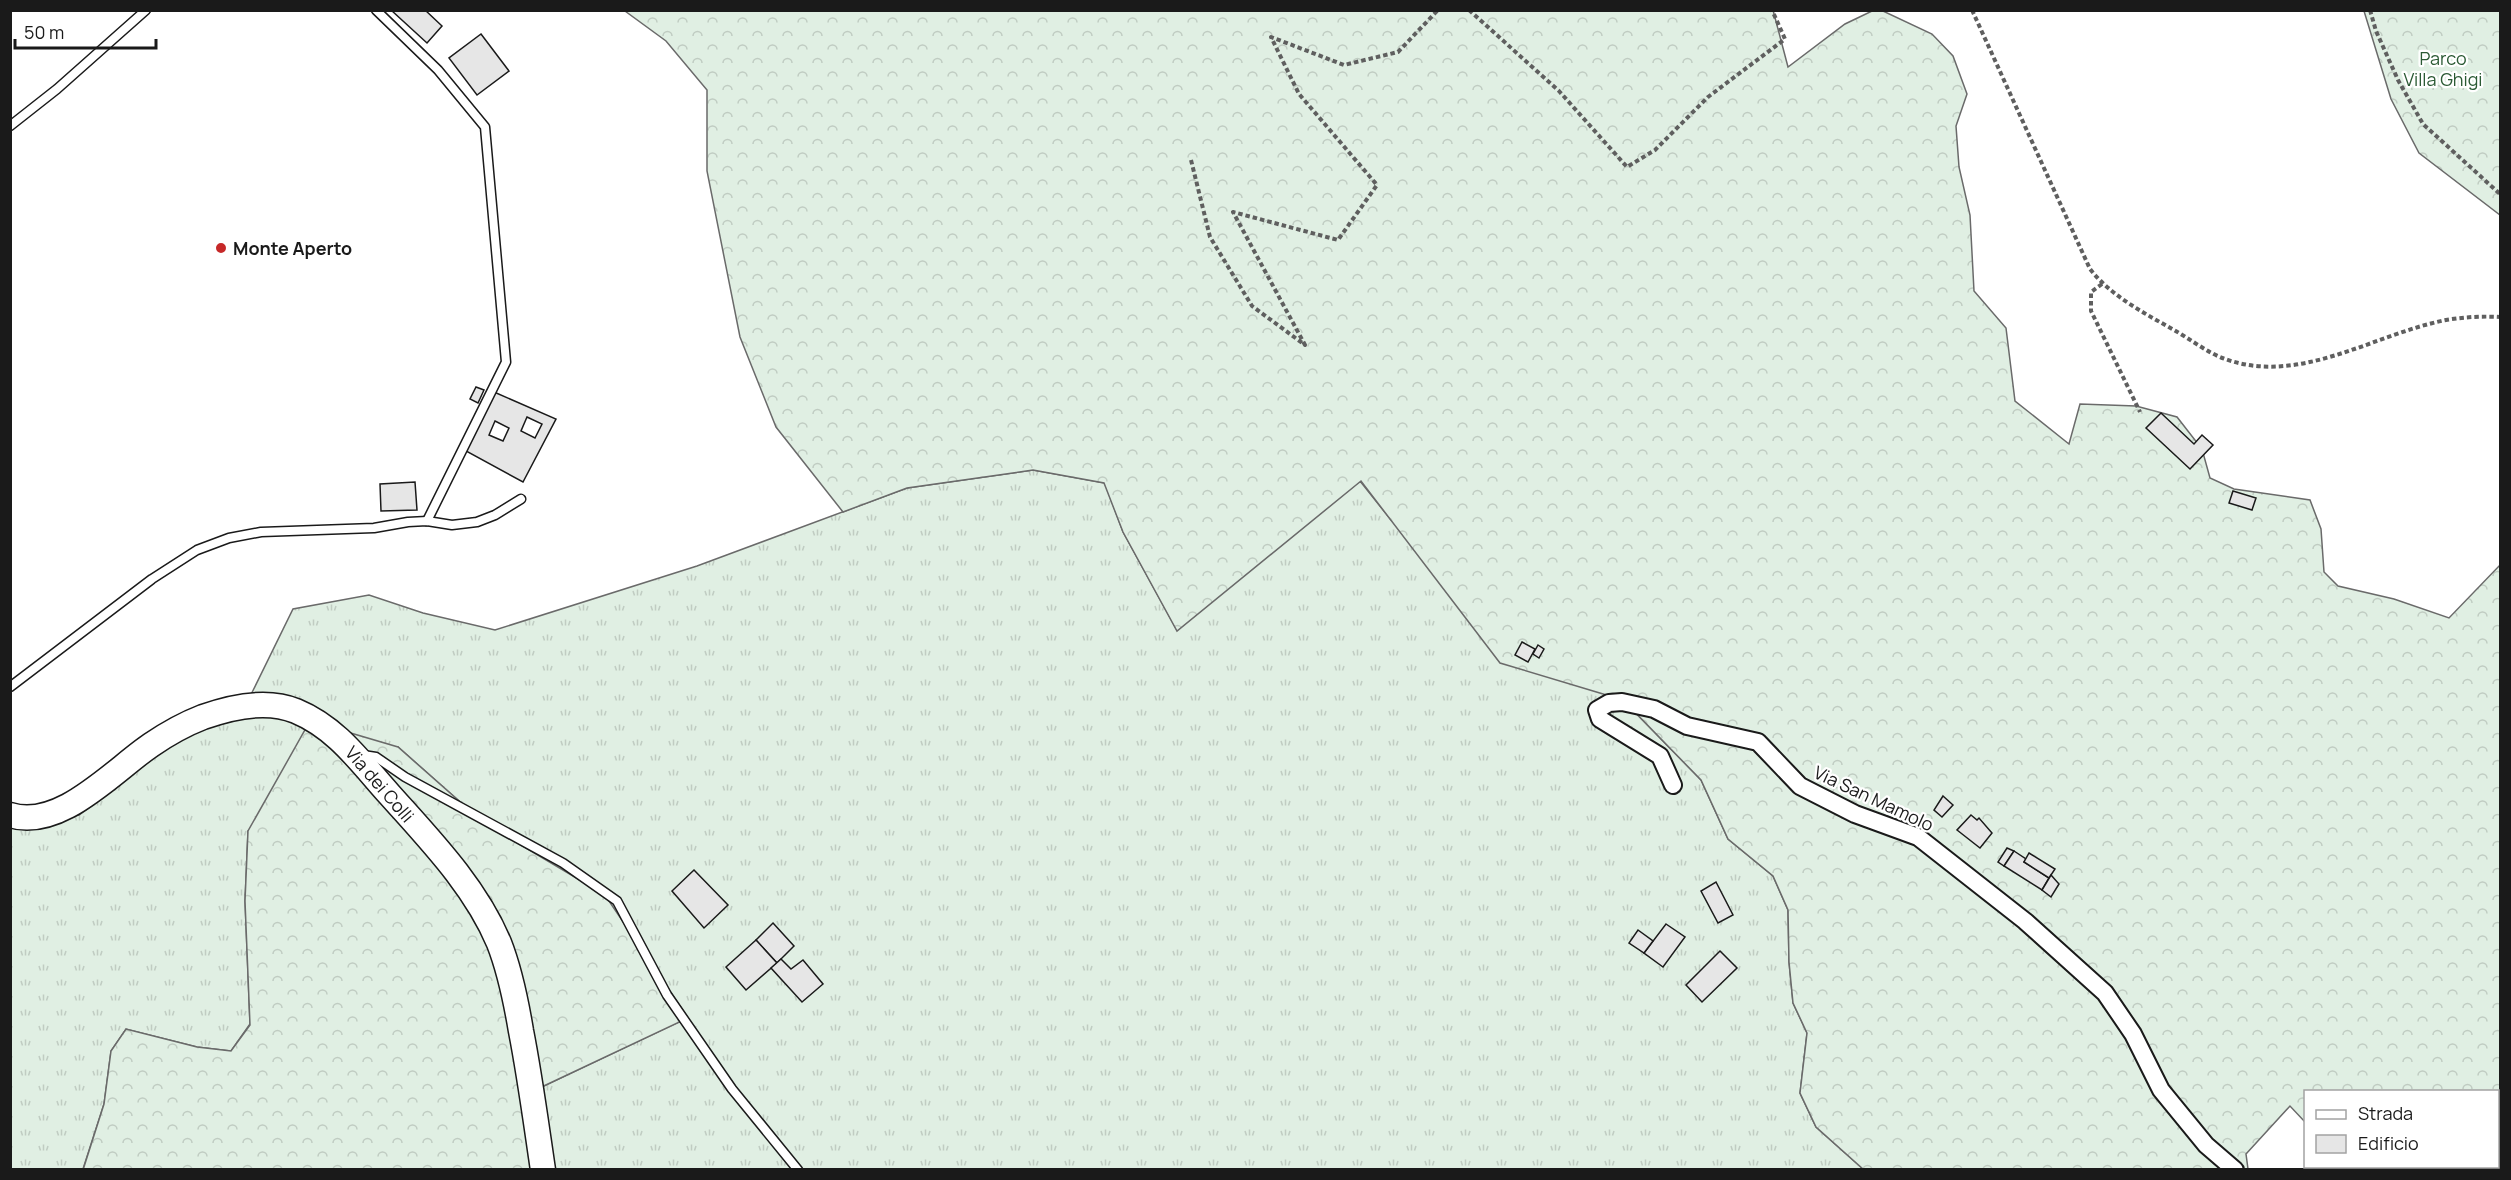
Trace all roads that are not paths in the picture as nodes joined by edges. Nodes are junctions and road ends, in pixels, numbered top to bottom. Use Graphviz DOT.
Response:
graph roads {
  1 [pos="146,10"];
  2 [pos="376,10"];
  3 [pos="10,126"];
  4 [pos="520,499"];
  5 [pos="427,522"];
  6 [pos="10,687"];
  7 [pos="354,753"];
  8 [pos="1672,785"];
  9 [pos="10,815"];
  10 [pos="543,1170"];
  11 [pos="798,1170"];
  12 [pos="2235,1170"];
  1 -- 3 [label="lane"];
  2 -- 5 [label="lane"];
  4 -- 5 [label="lane"];
  5 -- 6 [label="lane"];
  7 -- 9 [label="main road, Via dei Colli"];
  7 -- 10 [label="main road, Via dei Colli"];
  7 -- 11 [label="lane"];
  8 -- 12 [label="street, Via San Mamolo"];
}
